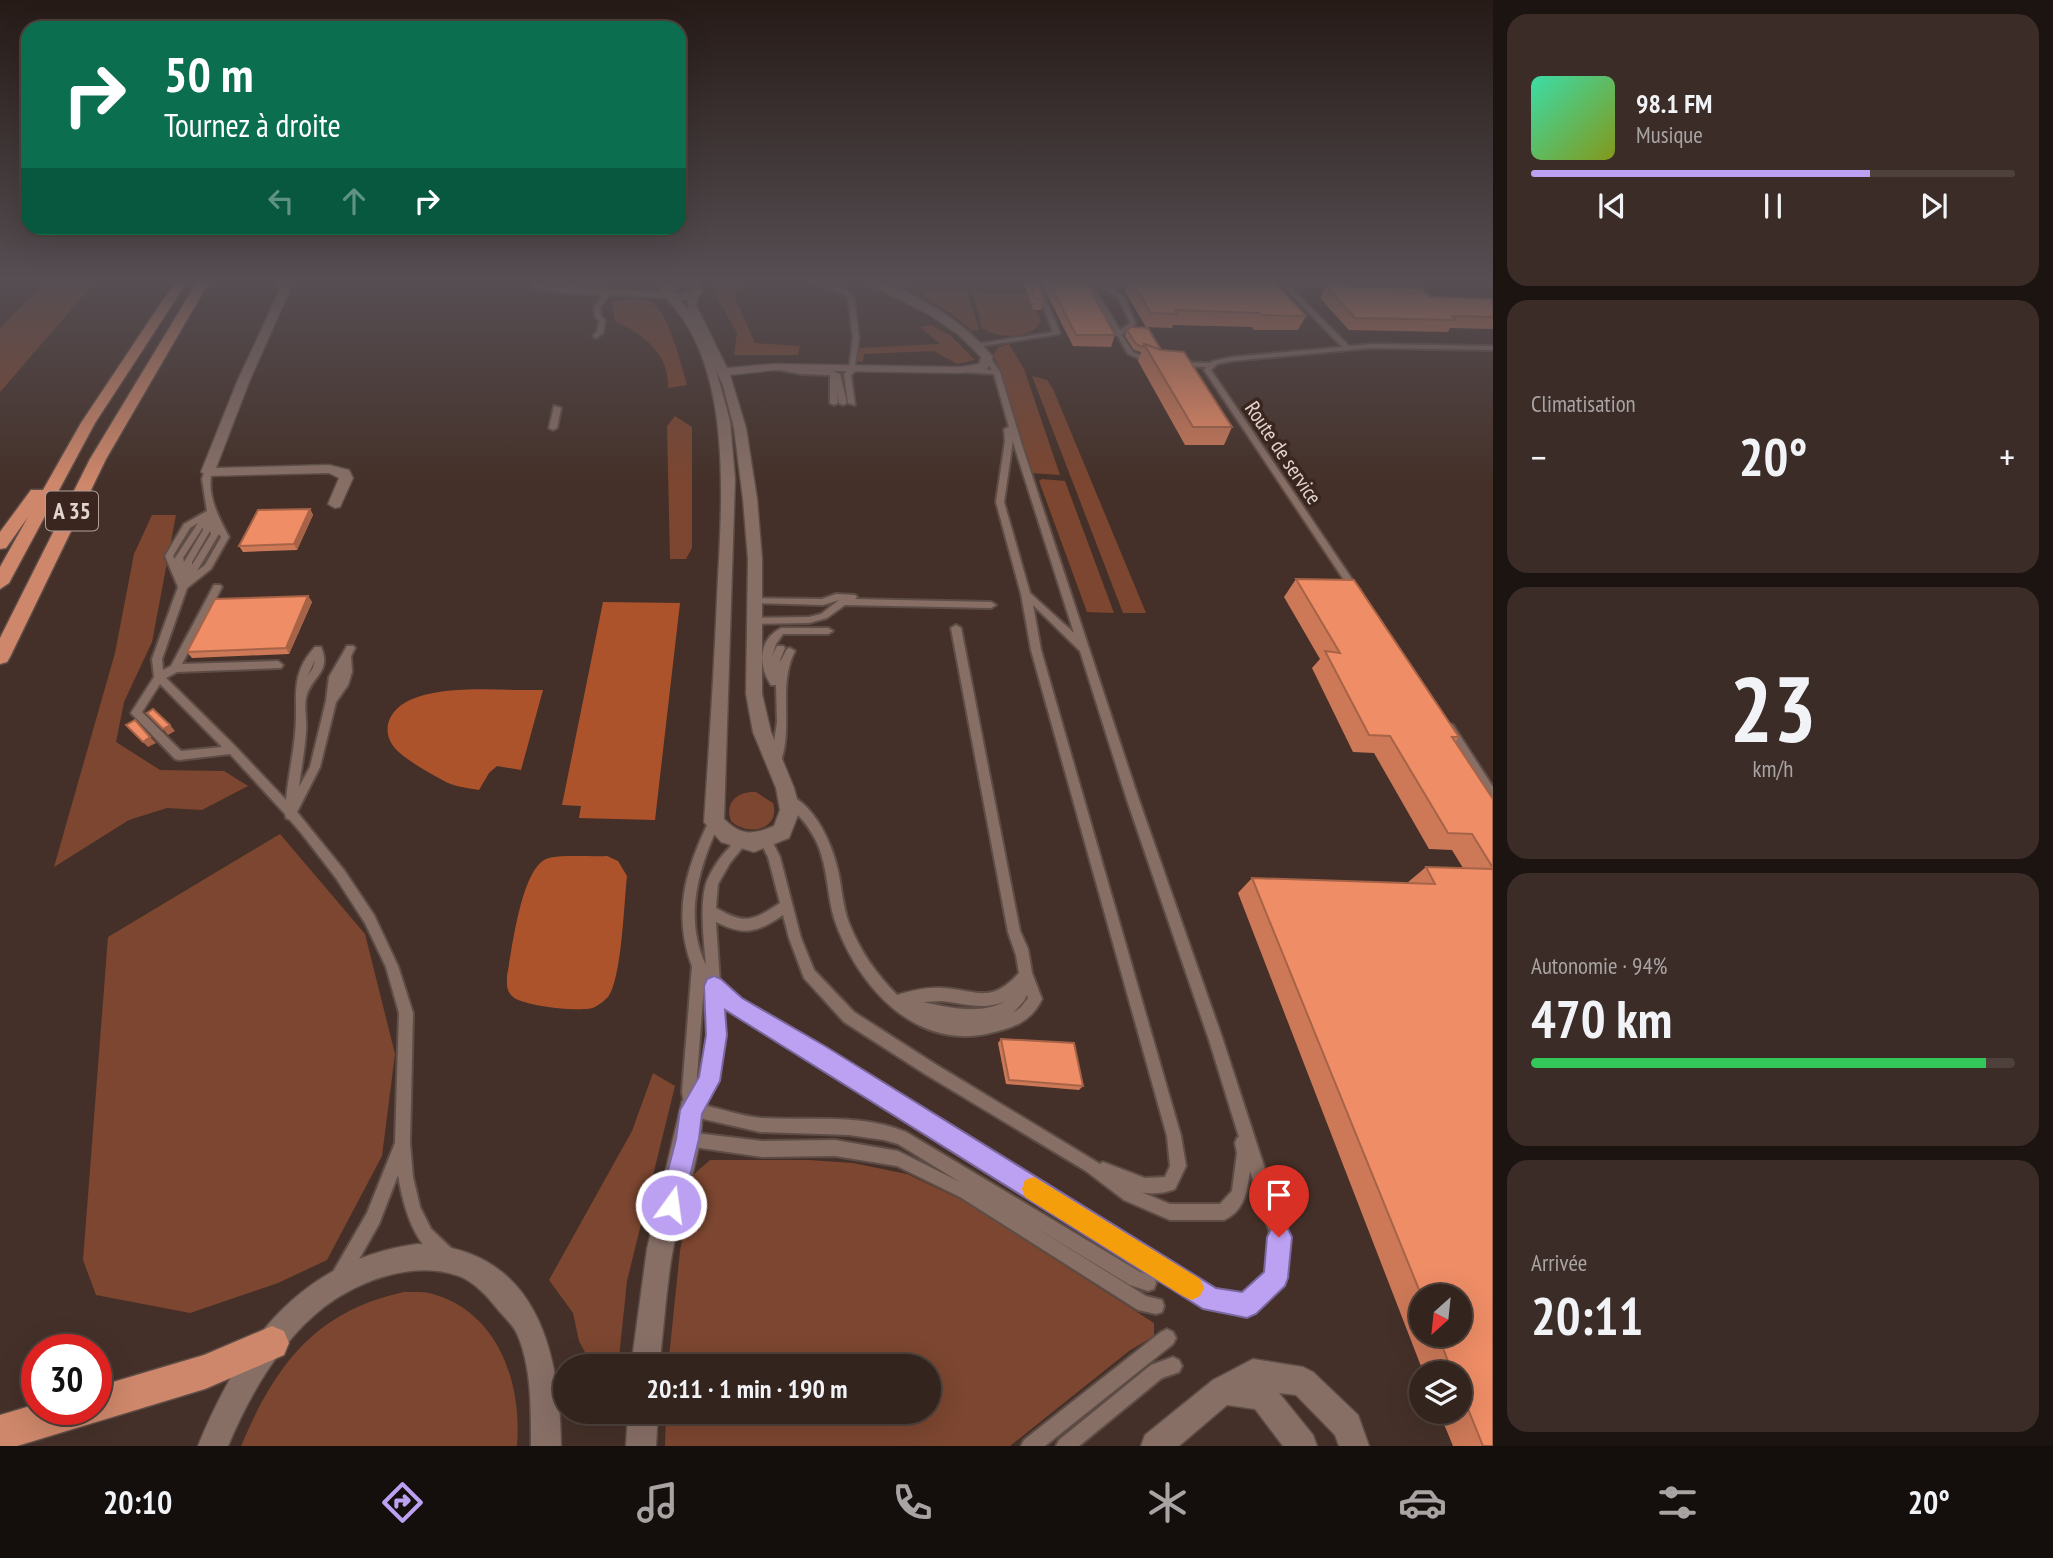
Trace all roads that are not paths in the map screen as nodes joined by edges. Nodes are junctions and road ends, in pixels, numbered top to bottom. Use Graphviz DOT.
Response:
graph roads {
  1 [pos="137,349"];
  2 [pos="163,349"];
  3 [pos="258,349"];
  4 [pos="705,349"];
  5 [pos="708,349"];
  6 [pos="856,349"];
  7 [pos="981,349"];
  8 [pos="1128,349"];
  9 [pos="1332,349"];
  10 [pos="987,357"];
  11 [pos="1155,363"];
  12 [pos="1168,364"];
  13 [pos="1210,365"];
  14 [pos="774,367"];
  15 [pos="855,368"];
  16 [pos="961,370"];
  17 [pos="717,372"];
  18 [pos="997,372"];
  19 [pos="1006,405"];
  20 [pos="557,408"];
  21 [pos="553,428"];
  22 [pos="74,447"];
  23 [pos="208,472"];
  24 [pos="335,504"];
  25 [pos="211,512"];
  26 [pos="0,544"];
  27 [pos="0,583"];
  28 [pos="183,587"];
  29 [pos="217,587"];
  30 [pos="1026,594"];
  31 [pos="1359,595"];
  32 [pos="840,600"];
  33 [pos="993,602"];
  34 [pos="755,606"];
  35 [pos="956,628"];
  36 [pos="828,631"];
  37 [pos="318,649"];
  38 [pos="348,652"];
  39 [pos="0,657"];
  40 [pos="278,665"];
  41 [pos="175,668"];
  42 [pos="159,677"];
  43 [pos="775,682"];
  44 [pos="782,713"];
  45 [pos="1445,722"];
  46 [pos="232,750"];
  47 [pos="774,767"];
  48 [pos="1493,796"];
  49 [pos="788,799"];
  50 [pos="290,815"];
  51 [pos="714,822"];
  52 [pos="742,841"];
  53 [pos="766,841"];
  54 [pos="786,906"];
  55 [pos="709,911"];
  56 [pos="699,965"];
  57 [pos="1026,975"];
  58 [pos="714,986"];
  59 [pos="895,1002"];
  60 [pos="691,1110"];
  61 [pos="687,1139"];
  62 [pos="402,1144"];
  63 [pos="1090,1166"];
  64 [pos="459,1263"];
  65 [pos="336,1283"];
  66 [pos="1148,1283"];
  67 [pos="1156,1306"];
  68 [pos="1167,1338"];
  69 [pos="272,1343"];
  70 [pos="646,1354"];
  71 [pos="1173,1366"];
  72 [pos="1223,1390"];
  73 [pos="112,1400"];
  74 [pos="642,1424"];
  75 [pos="28,1425"];
  76 [pos="0,1433"];
  77 [pos="213,1446"];
  78 [pos="546,1446"];
  79 [pos="640,1446"];
  80 [pos="1030,1446"];
  81 [pos="1065,1446"];
  82 [pos="1156,1446"];
  83 [pos="1302,1446"];
  84 [pos="1354,1446"];
  1 -- 22 [label="highway, A 35"];
  2 -- 39 [label="highway, A 35"];
  3 -- 23 [label="street"];
  4 -- 17 [label="street"];
  5 -- 17 [label="street"];
  6 -- 15 [label="lane"];
  7 -- 10 [label="street"];
  8 -- 11 [label="lane"];
  9 -- 13 [label="lane"];
  10 -- 16 [label="street"];
  10 -- 18 [label="lane"];
  12 -- 13 [label="lane"];
  13 -- 31 [label="lane, Route de service"];
  14 -- 15 [label="street"];
  14 -- 15 [label="lane"];
  14 -- 17 [label="street"];
  15 -- 16 [label="street"];
  16 -- 18 [label="lane"];
  17 -- 34 [label="street"];
  17 -- 51 [label="street"];
  18 -- 19 [label="lane"];
  19 -- 30 [label="lane"];
  19 -- 58 [label="lane"];
  20 -- 21 [label="lane"];
  22 -- 26 [label="highway"];
  22 -- 27 [label="highway, A 35"];
  23 -- 24 [label="street"];
  23 -- 25 [label="lane"];
  25 -- 28 [label="lane"];
  25 -- 28 [label="lane"];
  25 -- 28 [label="lane"];
  28 -- 42 [label="lane"];
  29 -- 41 [label="lane"];
  30 -- 63 [label="lane"];
  30 -- 63 [label="lane"];
  32 -- 33 [label="lane"];
  32 -- 34 [label="lane"];
  32 -- 34 [label="lane"];
  34 -- 47 [label="street"];
  35 -- 57 [label="lane"];
  36 -- 43 [label="lane"];
  37 -- 50 [label="lane"];
  38 -- 50 [label="lane"];
  40 -- 41 [label="lane"];
  41 -- 42 [label="lane"];
  42 -- 46 [label="lane"];
  42 -- 46 [label="lane"];
  43 -- 44 [label="lane"];
  43 -- 44 [label="lane"];
  44 -- 47 [label="lane"];
  45 -- 48 [label="lane"];
  46 -- 50 [label="lane"];
  47 -- 49 [label="street"];
  49 -- 53 [label="street"];
  49 -- 59 [label="lane"];
  50 -- 62 [label="lane"];
  51 -- 52 [label="street"];
  51 -- 56 [label="lane"];
  52 -- 53 [label="street"];
  52 -- 55 [label="lane"];
  53 -- 54 [label="lane"];
  54 -- 55 [label="lane"];
  54 -- 63 [label="lane"];
  55 -- 58 [label="lane"];
  56 -- 58 [label="lane"];
  56 -- 60 [label="lane"];
  57 -- 59 [label="lane"];
  57 -- 59 [label="lane"];
  58 -- 60 [label="lane"];
  60 -- 61 [label="street"];
  60 -- 66 [label="lane"];
  61 -- 67 [label="lane"];
  61 -- 70 [label="street"];
  62 -- 64 [label="lane"];
  62 -- 65 [label="lane"];
  64 -- 65 [label="street"];
  64 -- 78 [label="street"];
  65 -- 69 [label="street"];
  68 -- 80 [label="lane"];
  69 -- 73 [label="highway"];
  69 -- 77 [label="street"];
  71 -- 81 [label="lane"];
  72 -- 82 [label="street"];
  72 -- 83 [label="street"];
  72 -- 84 [label="street"];
  74 -- 79 [label="street"];
  75 -- 76 [label="highway"];
}
